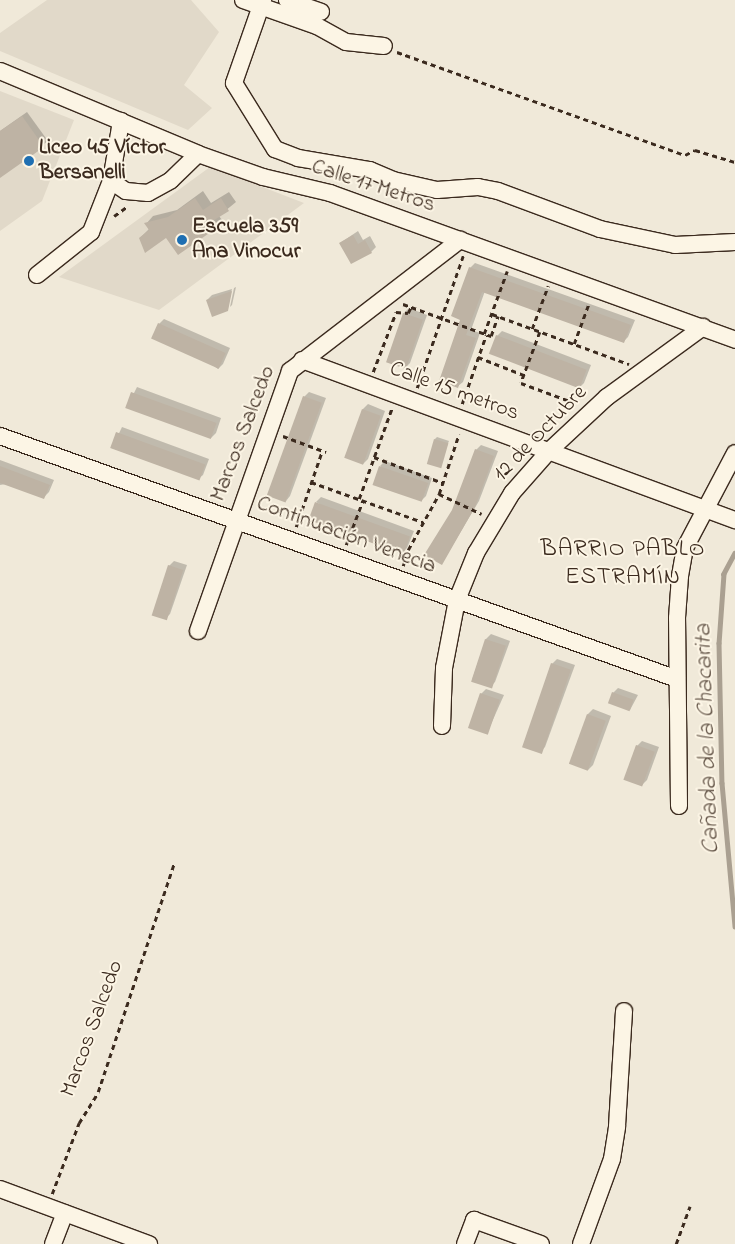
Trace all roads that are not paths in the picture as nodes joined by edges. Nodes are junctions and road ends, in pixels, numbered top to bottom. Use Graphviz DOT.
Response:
graph roads {
  1 [pos="243,0"];
  2 [pos="287,0"];
  3 [pos="262,3"];
  4 [pos="321,13"];
  5 [pos="384,46"];
  6 [pos="0,71"];
  7 [pos="121,121"];
  8 [pos="198,154"];
  9 [pos="111,181"];
  10 [pos="464,241"];
  11 [pos="735,242"];
  12 [pos="37,275"];
  13 [pos="702,327"];
  14 [pos="735,340"];
  15 [pos="302,360"];
  16 [pos="0,436"];
  17 [pos="549,451"];
  18 [pos="735,453"];
  19 [pos="703,509"];
  20 [pos="235,520"];
  21 [pos="735,520"];
  22 [pos="457,600"];
  23 [pos="198,631"];
  24 [pos="677,679"];
  25 [pos="442,726"];
  26 [pos="679,806"];
  27 [pos="624,1011"];
  28 [pos="0,1190"];
  29 [pos="65,1213"];
  30 [pos="53,1244"];
  31 [pos="149,1244"];
  32 [pos="465,1244"];
  33 [pos="541,1244"];
  34 [pos="582,1244"];
  1 -- 3 [label="street"];
  2 -- 4 [label="street"];
  3 -- 4 [label="street"];
  3 -- 11 [label="street"];
  4 -- 5 [label="street"];
  6 -- 7 [label="street, Calle 17 Metros"];
  7 -- 8 [label="street, Calle 17 Metros"];
  7 -- 9 [label="street"];
  8 -- 9 [label="street"];
  8 -- 10 [label="street, Calle 17 Metros"];
  9 -- 12 [label="street"];
  10 -- 13 [label="street, Calle 17 Metros"];
  10 -- 15 [label="street, Marcos Salcedo"];
  13 -- 14 [label="street, Calle 17 Metros"];
  13 -- 17 [label="street, 12 de Octubre"];
  15 -- 17 [label="street, Calle 15 metros"];
  15 -- 20 [label="street, Marcos Salcedo"];
  16 -- 20 [label="street, Continuación Venecia"];
  17 -- 19 [label="street, Calle 15 metros"];
  17 -- 22 [label="street, 12 de Octubre"];
  18 -- 19 [label="street"];
  19 -- 21 [label="street, Calle 15 metros"];
  19 -- 24 [label="street"];
  20 -- 22 [label="street, Continuación Venecia"];
  20 -- 23 [label="street, Marcos Salcedo"];
  22 -- 24 [label="street, Continuación Venecia"];
  22 -- 25 [label="street, 12 de Octubre"];
  24 -- 26 [label="street"];
  27 -- 34 [label="street"];
  28 -- 29 [label="street"];
  29 -- 30 [label="street"];
  29 -- 31 [label="street"];
  32 -- 33 [label="street"];
}
